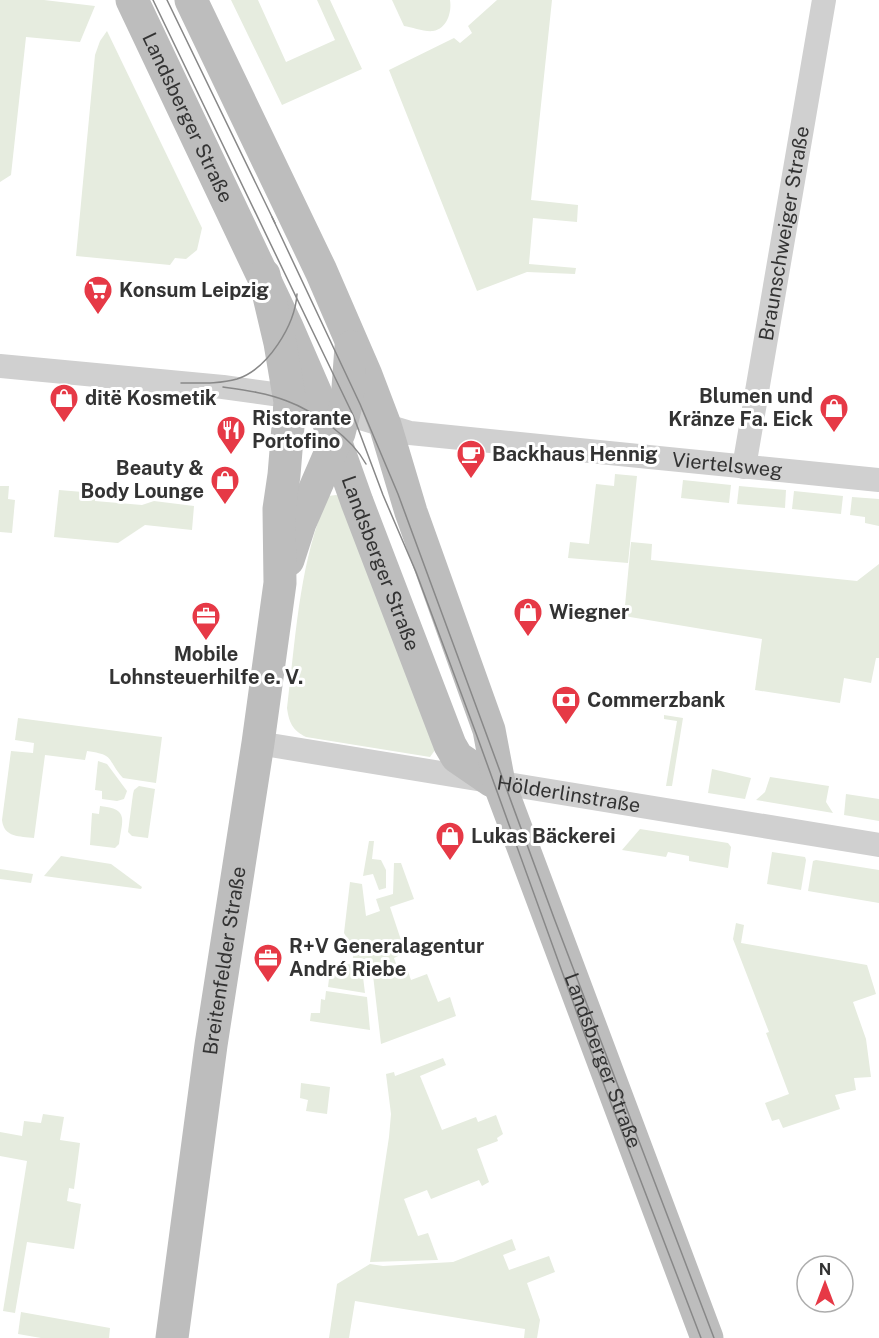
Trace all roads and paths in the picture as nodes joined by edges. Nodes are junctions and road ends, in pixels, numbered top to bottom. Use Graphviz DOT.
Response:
graph roads {
  1 [pos="132,0"];
  2 [pos="191,0"];
  3 [pos="824,0"];
  4 [pos="264,275"];
  5 [pos="351,340"];
  6 [pos="0,366"];
  7 [pos="288,396"];
  8 [pos="334,420"];
  9 [pos="385,425"];
  10 [pos="744,467"];
  11 [pos="879,480"];
  12 [pos="280,583"];
  13 [pos="258,743"];
  14 [pos="499,783"];
  15 [pos="879,845"];
  16 [pos="172,1338"];
  17 [pos="707,1338"];
  1 -- 4 [label="main road, Landsberger Straße"];
  2 -- 5 [label="main road, Landsberger Straße"];
  3 -- 10 [label="street, Braunschweiger Straße"];
  4 -- 7 [label="main road, Breitenfelder Straße"];
  4 -- 8 [label="main road, Landsberger Straße"];
  5 -- 8 [label="main road"];
  5 -- 9 [label="main road, Landsberger Straße"];
  6 -- 7 [label="street, Viertelsweg"];
  7 -- 8 [label="street, Viertelsweg"];
  7 -- 12 [label="main road, Breitenfelder Straße"];
  8 -- 9 [label="street, Viertelsweg"];
  8 -- 12 [label="main road, Breitenfelder Straße"];
  8 -- 14 [label="main road, Landsberger Straße"];
  9 -- 10 [label="street, Viertelsweg"];
  9 -- 14 [label="main road, Landsberger Straße"];
  10 -- 11 [label="street, Viertelsweg"];
  12 -- 13 [label="main road, Breitenfelder Straße"];
  13 -- 14 [label="street, Hölderlinstraße"];
  13 -- 16 [label="main road, Breitenfelder Straße"];
  14 -- 15 [label="street, Hölderlinstraße"];
  14 -- 17 [label="main road, Landsberger Straße"];
}
